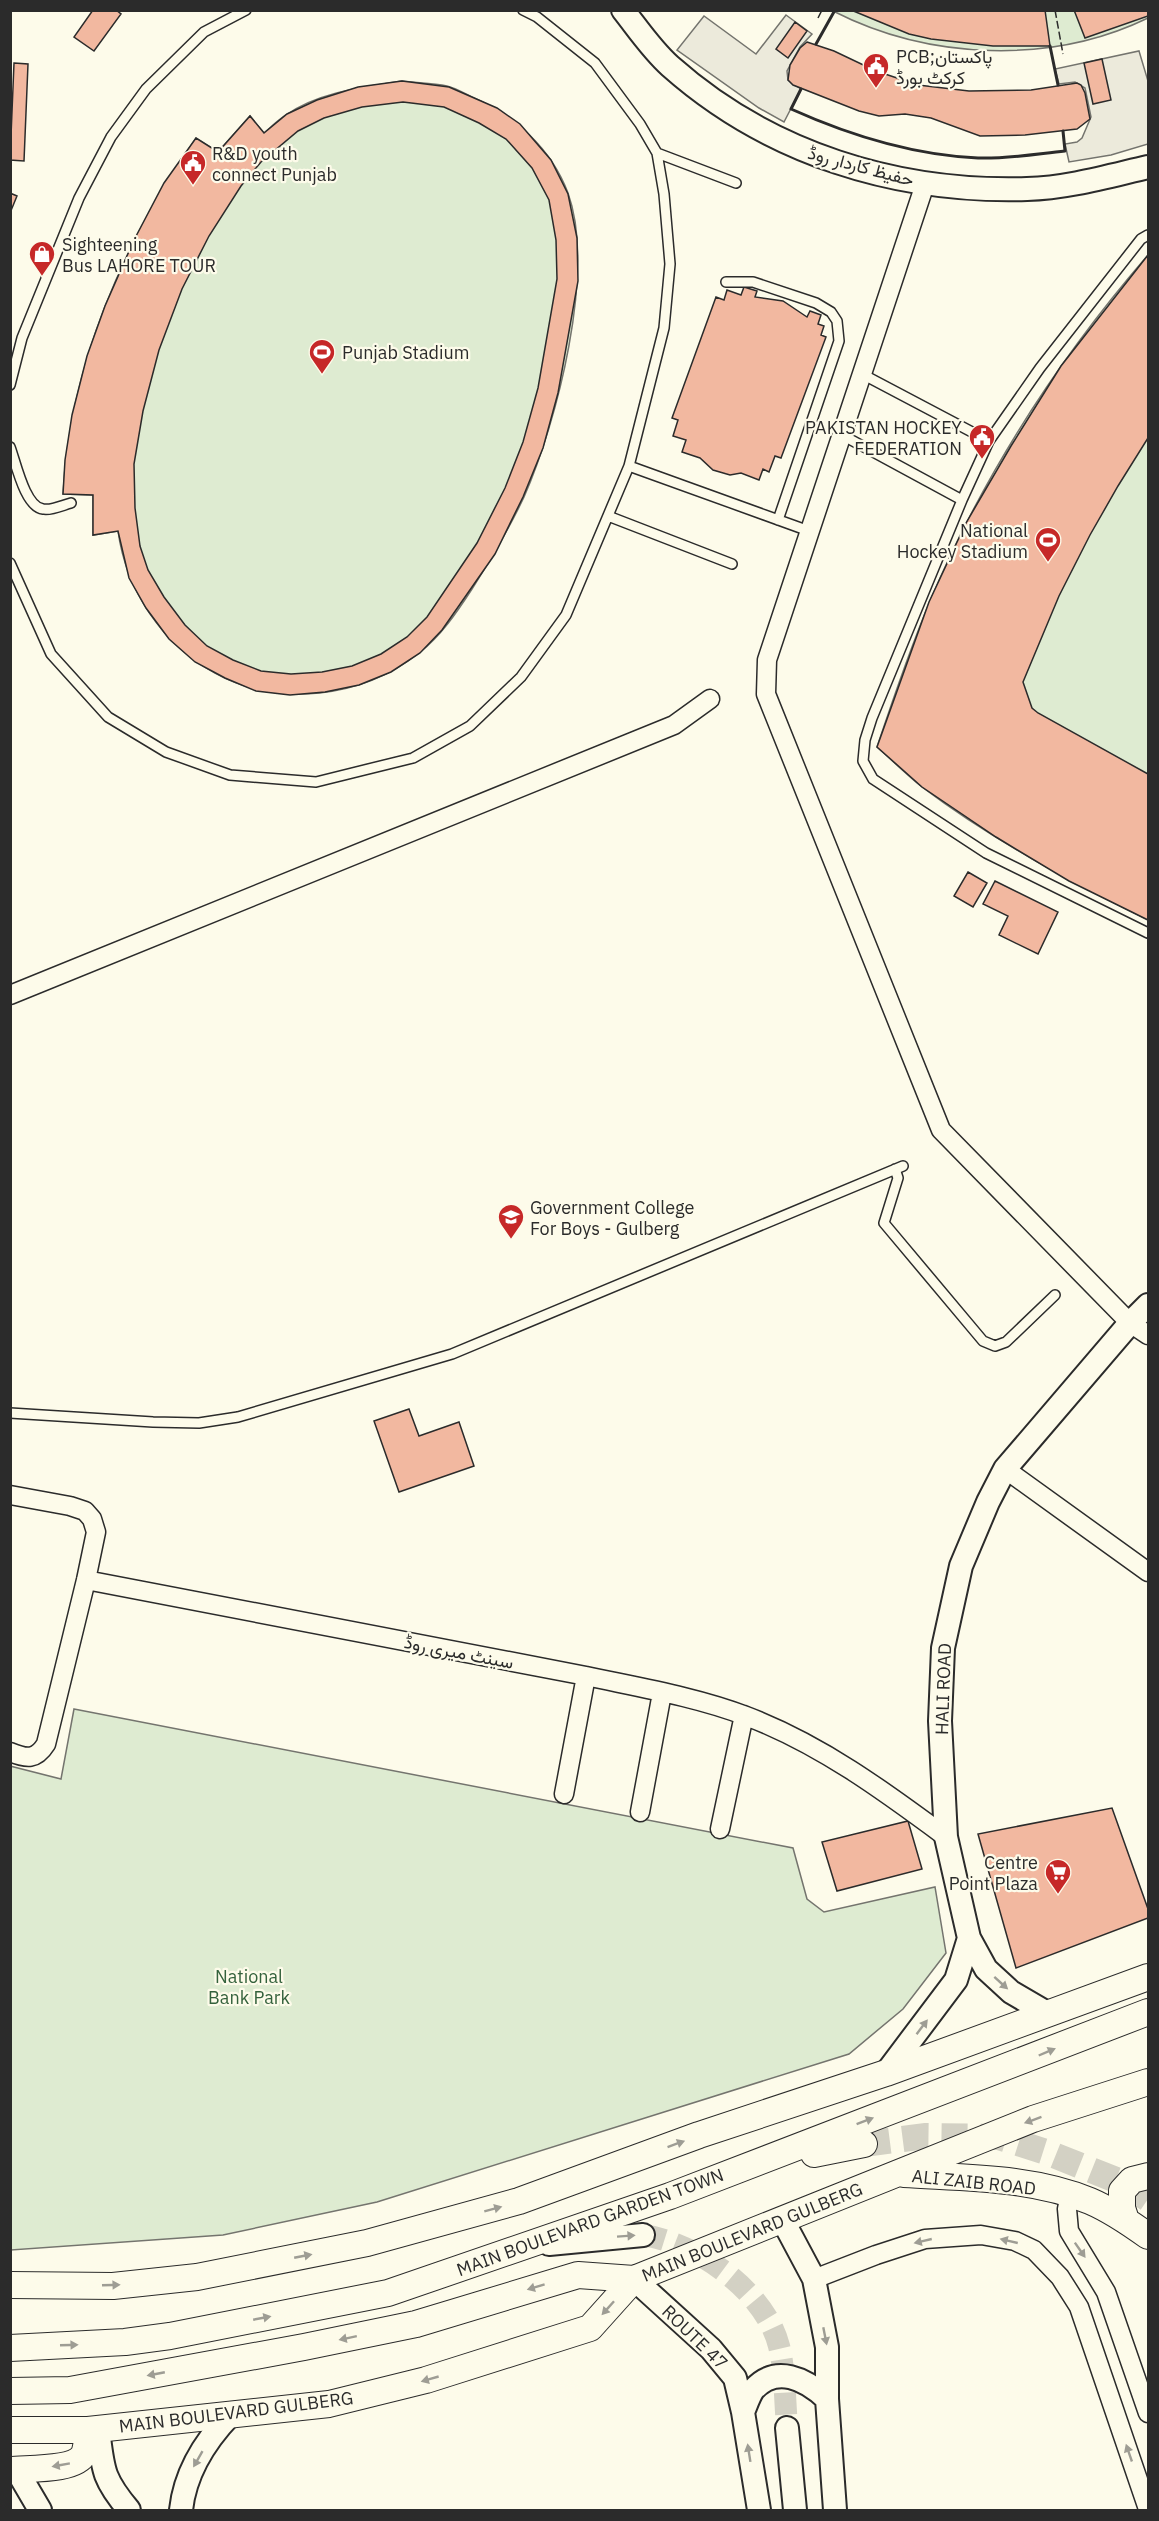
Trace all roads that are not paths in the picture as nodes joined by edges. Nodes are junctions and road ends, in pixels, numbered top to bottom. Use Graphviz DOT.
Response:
graph roads {
  1 [pos="246,10"];
  2 [pos="524,10"];
  3 [pos="623,10"];
  4 [pos="657,153"];
  5 [pos="1149,167"];
  6 [pos="736,183"];
  7 [pos="925,184"];
  8 [pos="1149,235"];
  9 [pos="726,282"];
  10 [pos="10,338"];
  11 [pos="22,338"];
  12 [pos="862,374"];
  13 [pos="10,385"];
  14 [pos="842,435"];
  15 [pos="988,441"];
  16 [pos="10,447"];
  17 [pos="629,466"];
  18 [pos="962,500"];
  19 [pos="71,503"];
  20 [pos="608,516"];
  21 [pos="778,520"];
  22 [pos="809,531"];
  23 [pos="10,563"];
  24 [pos="732,564"];
  25 [pos="710,699"];
  26 [pos="1149,933"];
  27 [pos="10,995"];
  28 [pos="1055,1295"];
  29 [pos="1149,1305"];
  30 [pos="1139,1329"];
  31 [pos="10,1413"];
  32 [pos="1005,1469"];
  33 [pos="10,1495"];
  34 [pos="1149,1572"];
  35 [pos="86,1580"];
  36 [pos="586,1676"];
  37 [pos="662,1693"];
  38 [pos="744,1715"];
  39 [pos="10,1752"];
  40 [pos="564,1794"];
  41 [pos="640,1812"];
  42 [pos="720,1829"];
  43 [pos="946,1837"];
  44 [pos="969,1938"];
  45 [pos="1149,1977"];
  46 [pos="1149,2012"];
  47 [pos="1047,2013"];
  48 [pos="886,2073"];
  49 [pos="1149,2082"];
  50 [pos="864,2144"];
  51 [pos="896,2174"];
  52 [pos="1149,2176"];
  53 [pos="1070,2194"];
  54 [pos="670,2196"];
  55 [pos="782,2219"];
  56 [pos="1126,2220"];
  57 [pos="643,2235"];
  58 [pos="1149,2236"];
  59 [pos="526,2247"];
  60 [pos="634,2279"];
  61 [pos="814,2279"];
  62 [pos="10,2285"];
  63 [pos="10,2348"];
  64 [pos="10,2391"];
  65 [pos="827,2399"];
  66 [pos="743,2412"];
  67 [pos="1149,2413"];
  68 [pos="231,2414"];
  69 [pos="787,2428"];
  70 [pos="93,2429"];
  71 [pos="10,2430"];
  72 [pos="13,2469"];
  73 [pos="1149,2509"];
  74 [pos="40,2511"];
  75 [pos="129,2511"];
  76 [pos="181,2511"];
  77 [pos="759,2511"];
  78 [pos="795,2511"];
  79 [pos="835,2511"];
  1 -- 11 [label="lane"];
  2 -- 4 [label="lane"];
  3 -- 7 [label="street, حفیظ کاردار روڈ"];
  4 -- 6 [label="lane"];
  4 -- 17 [label="lane"];
  5 -- 7 [label="street, حفیظ کاردار روڈ"];
  7 -- 12 [label="street"];
  8 -- 15 [label="lane"];
  9 -- 21 [label="lane"];
  10 -- 11 [label="lane"];
  11 -- 13 [label="lane"];
  12 -- 14 [label="street"];
  12 -- 15 [label="lane"];
  14 -- 18 [label="lane"];
  14 -- 22 [label="street"];
  15 -- 18 [label="lane"];
  16 -- 19 [label="lane"];
  17 -- 20 [label="lane"];
  17 -- 21 [label="lane"];
  18 -- 26 [label="lane"];
  20 -- 23 [label="lane"];
  20 -- 24 [label="lane"];
  21 -- 22 [label="lane"];
  22 -- 30 [label="street"];
  25 -- 27 [label="street"];
  28 -- 31 [label="lane"];
  29 -- 30 [label="street, HALI ROAD"];
  30 -- 32 [label="street, HALI ROAD"];
  32 -- 34 [label="street"];
  32 -- 43 [label="street, HALI ROAD"];
  33 -- 35 [label="street"];
  35 -- 36 [label="street, سینٹ میری روڈ"];
  35 -- 39 [label="street"];
  36 -- 37 [label="street, سینٹ میری روڈ"];
  36 -- 40 [label="street"];
  37 -- 38 [label="street, سینٹ میری روڈ"];
  37 -- 41 [label="street"];
  38 -- 42 [label="street"];
  38 -- 43 [label="street, سینٹ میری روڈ"];
  43 -- 44 [label="street, HALI ROAD"];
  44 -- 47 [label="street, one-way"];
  48 -- 44 [label="street, one-way"];
  45 -- 47 [label="main road"];
  54 -- 46 [label="main road, MAIN BOULEVARD GARDEN TOWN, one-way"];
  47 -- 48 [label="main road"];
  62 -- 48 [label="main road, one-way"];
  49 -- 51 [label="main road, MAIN BOULEVARD GULBERG, one-way"];
  50 -- 54 [label="main road"];
  51 -- 53 [label="main road, ALI ZAIB ROAD"];
  51 -- 55 [label="main road, MAIN BOULEVARD GULBERG"];
  52 -- 56 [label="main road"];
  53 -- 56 [label="main road, ALI ZAIB ROAD"];
  53 -- 67 [label="street, one-way"];
  54 -- 59 [label="main road, MAIN BOULEVARD GARDEN TOWN"];
  55 -- 60 [label="main road, MAIN BOULEVARD GULBERG"];
  55 -- 61 [label="street"];
  56 -- 58 [label="main road, ALI ZAIB ROAD"];
  59 -- 57 [label="street, one-way"];
  63 -- 59 [label="main road, MAIN BOULEVARD GARDEN TOWN, one-way"];
  60 -- 64 [label="main road, one-way"];
  60 -- 66 [label="street, ROUTE 47"];
  60 -- 68 [label="main road, MAIN BOULEVARD GULBERG, one-way"];
  61 -- 65 [label="street, one-way"];
  73 -- 61 [label="street, one-way"];
  65 -- 66 [label="street"];
  65 -- 79 [label="street"];
  77 -- 66 [label="street, ROUTE 47, one-way"];
  68 -- 70 [label="main road, MAIN BOULEVARD GULBERG"];
  68 -- 76 [label="street, one-way"];
  69 -- 78 [label="street"];
  70 -- 71 [label="main road, MAIN BOULEVARD GULBERG"];
  70 -- 72 [label="main road, one-way"];
  70 -- 75 [label="street"];
  72 -- 74 [label="street"];
}
